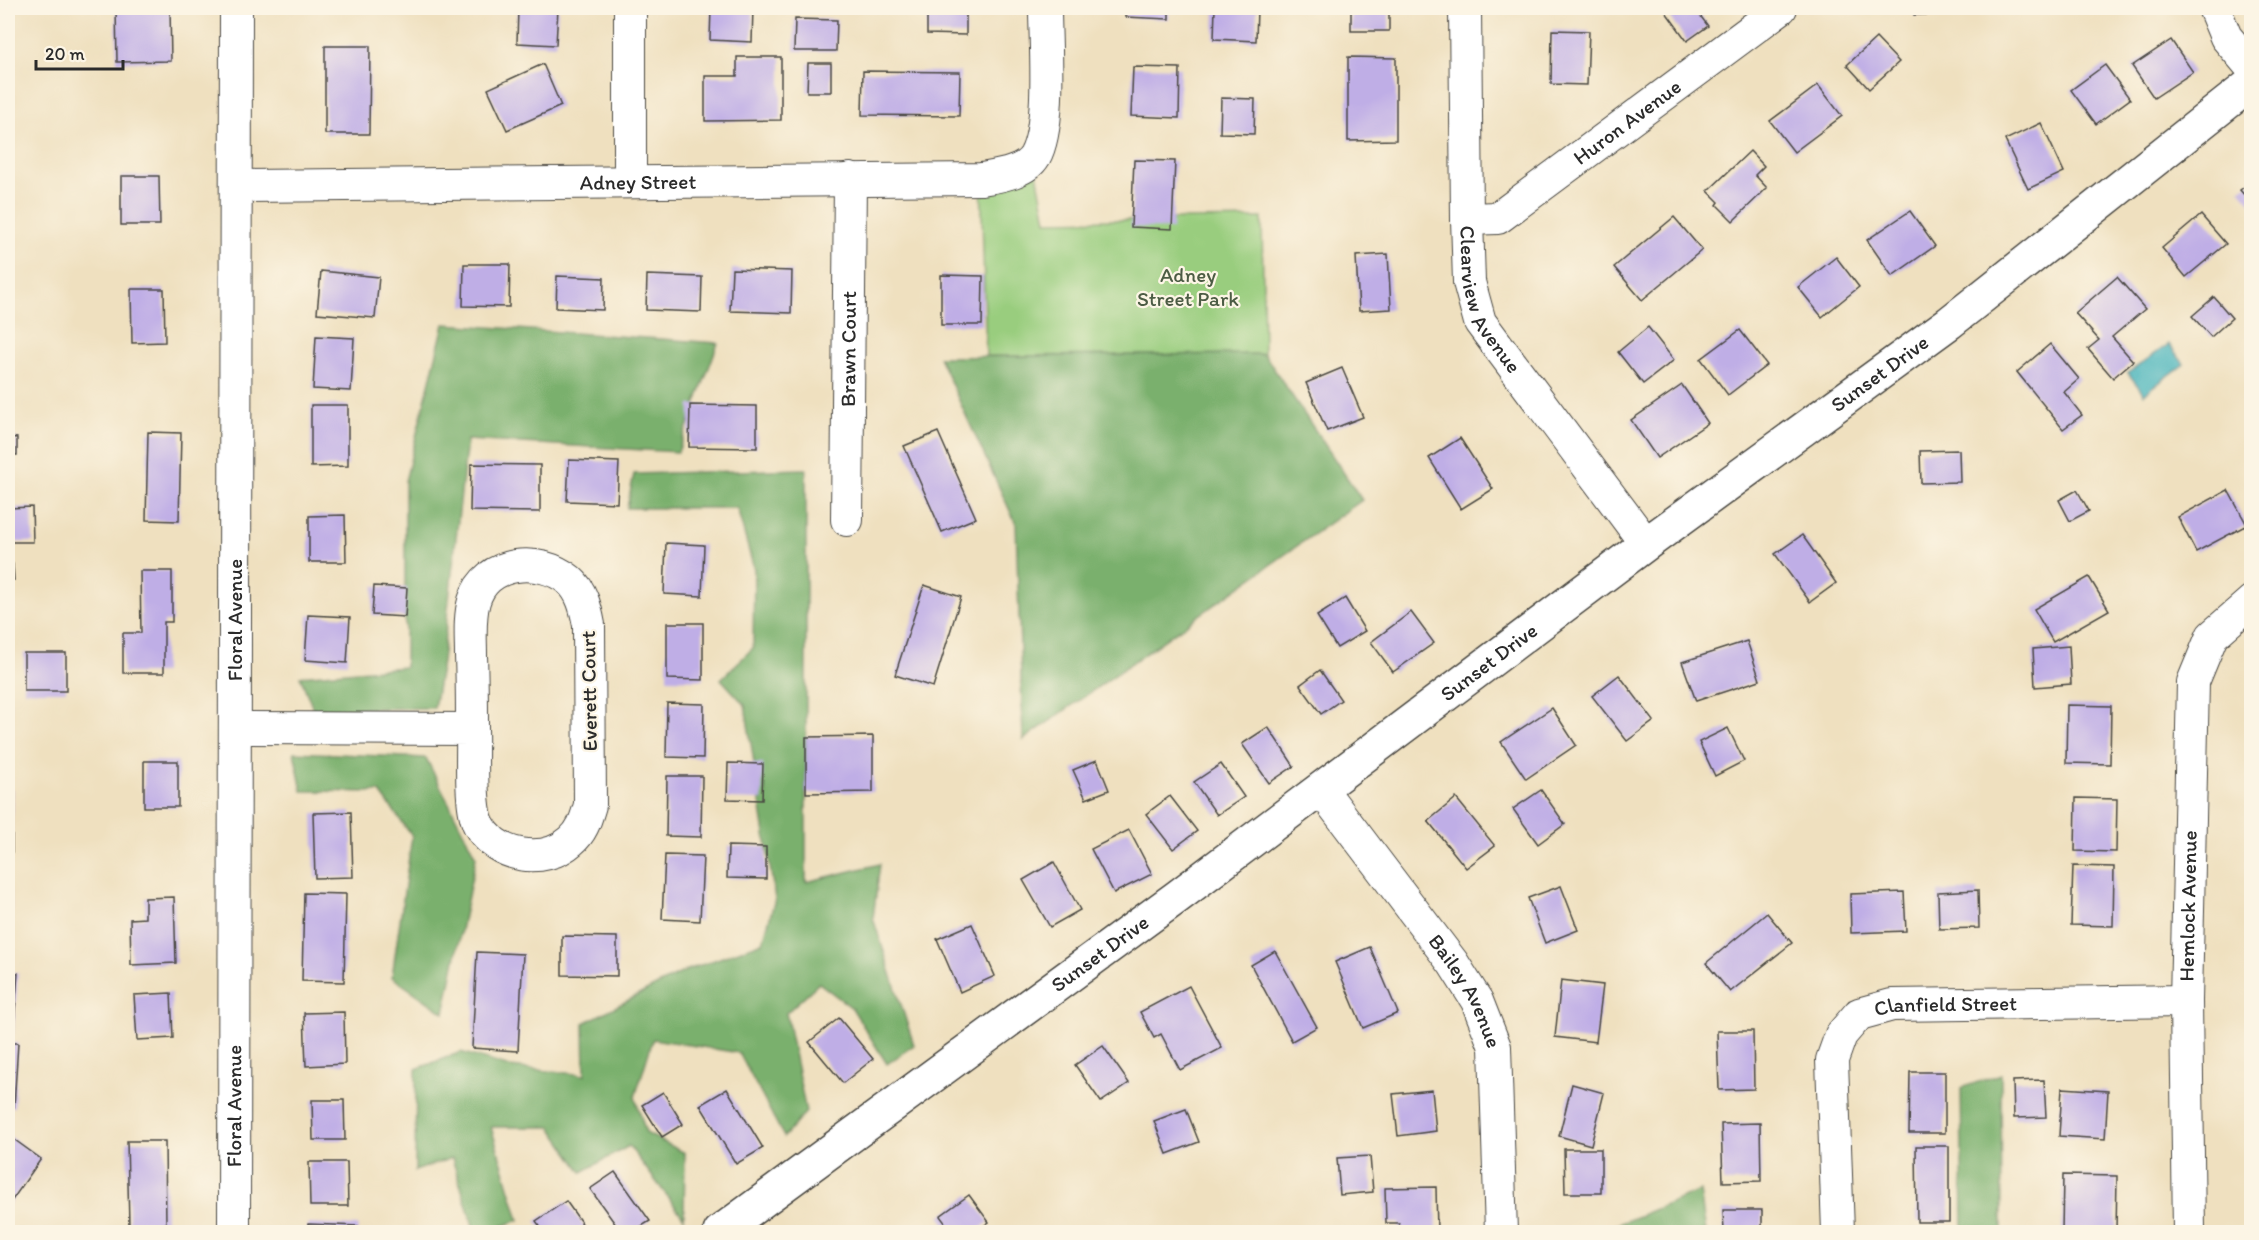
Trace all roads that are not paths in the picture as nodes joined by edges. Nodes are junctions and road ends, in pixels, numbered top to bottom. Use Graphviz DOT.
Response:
graph roads {
  1 [pos="236,8"];
  2 [pos="630,8"];
  3 [pos="1045,8"];
  4 [pos="1465,8"];
  5 [pos="1781,8"];
  6 [pos="2214,8"];
  7 [pos="2252,68"];
  8 [pos="2252,83"];
  9 [pos="849,179"];
  10 [pos="630,182"];
  11 [pos="236,186"];
  12 [pos="1467,219"];
  13 [pos="847,520"];
  14 [pos="1646,544"];
  15 [pos="2252,601"];
  16 [pos="236,728"];
  17 [pos="472,729"];
  18 [pos="1321,789"];
  19 [pos="2186,1001"];
  20 [pos="234,1233"];
  21 [pos="720,1233"];
  22 [pos="1501,1233"];
  23 [pos="1838,1233"];
  24 [pos="2189,1233"];
  1 -- 11 [label="street, Floral Avenue"];
  2 -- 10 [label="street"];
  3 -- 9 [label="street, Adney Street"];
  4 -- 12 [label="street, Clearview Avenue"];
  5 -- 12 [label="street, Huron Avenue"];
  6 -- 7 [label="street"];
  8 -- 14 [label="street, Sunset Drive"];
  9 -- 10 [label="street, Adney Street"];
  9 -- 13 [label="street, Brawn Court"];
  10 -- 11 [label="street, Adney Street"];
  11 -- 16 [label="street, Floral Avenue"];
  12 -- 14 [label="street, Clearview Avenue"];
  14 -- 18 [label="street, Sunset Drive"];
  15 -- 19 [label="street, Hemlock Avenue"];
  16 -- 17 [label="street"];
  16 -- 20 [label="street, Floral Avenue"];
  17 -- 17 [label="street, Everett Court"];
  18 -- 21 [label="street, Sunset Drive"];
  18 -- 22 [label="street, Bailey Avenue"];
  19 -- 23 [label="street, Clanfield Street"];
  19 -- 24 [label="street, Hemlock Avenue"];
}
